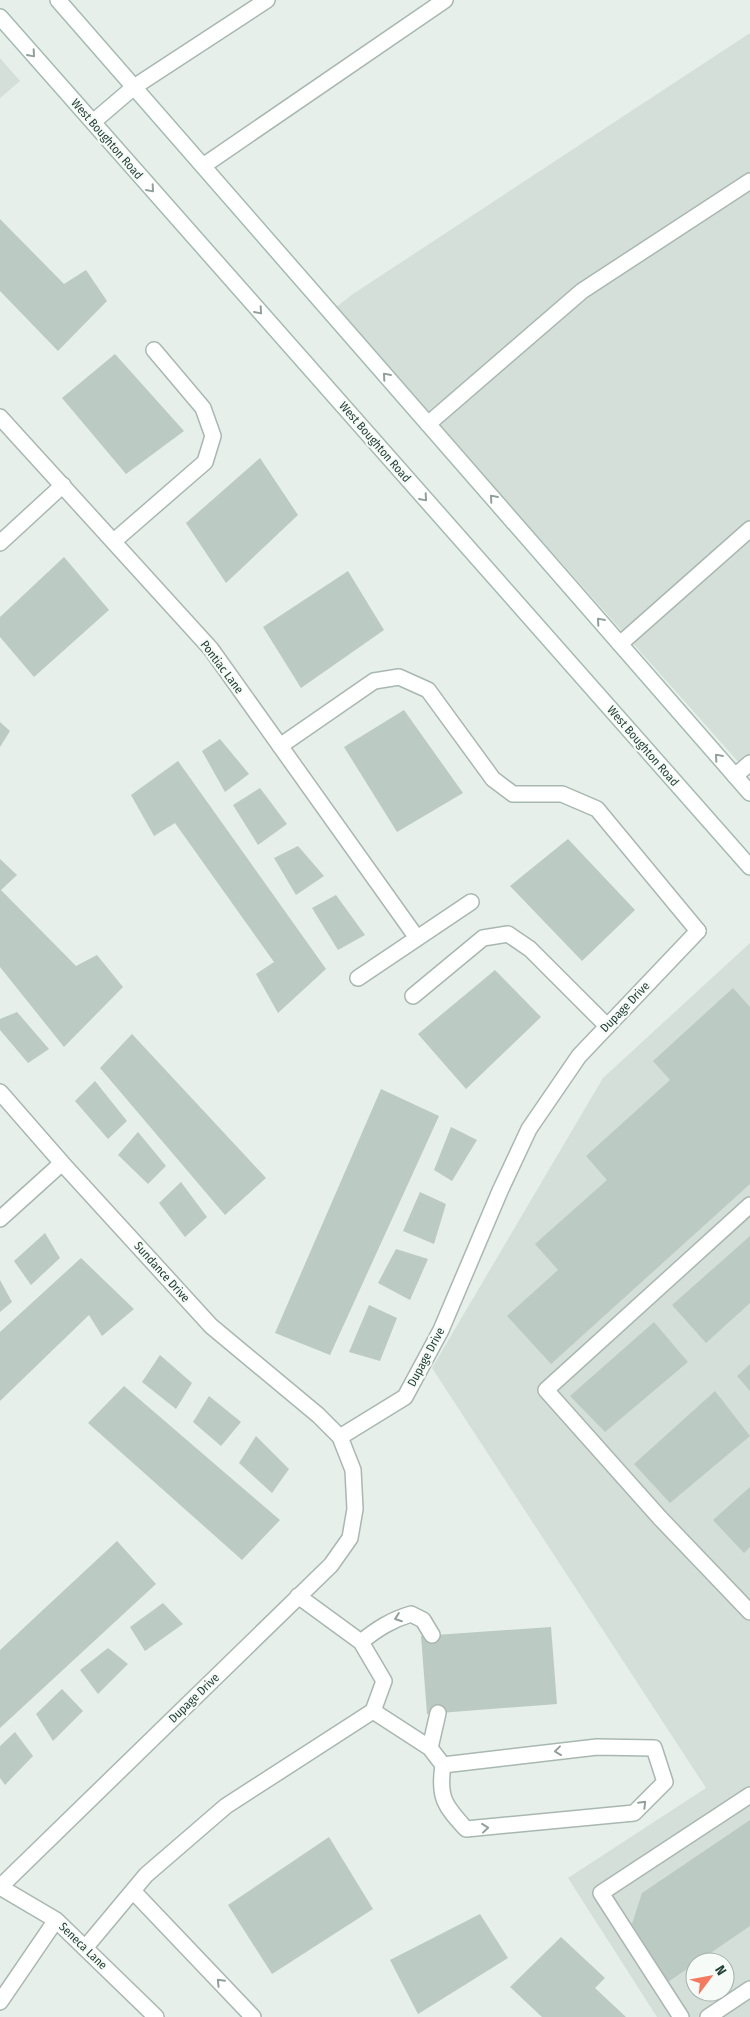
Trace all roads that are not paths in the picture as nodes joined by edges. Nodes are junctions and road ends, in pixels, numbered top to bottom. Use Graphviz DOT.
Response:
graph roads {
  1 [pos="58,0"];
  2 [pos="267,0"];
  3 [pos="445,0"];
  4 [pos="1,19"];
  5 [pos="134,87"];
  6 [pos="93,122"];
  7 [pos="203,166"];
  8 [pos="750,181"];
  9 [pos="154,350"];
  10 [pos="0,417"];
  11 [pos="428,424"];
  12 [pos="63,485"];
  13 [pos="750,529"];
  14 [pos="114,541"];
  15 [pos="0,543"];
  16 [pos="620,644"];
  17 [pos="280,746"];
  18 [pos="750,763"];
  19 [pos="735,776"];
  20 [pos="750,793"];
  21 [pos="750,867"];
  22 [pos="470,902"];
  23 [pos="417,938"];
  24 [pos="358,978"];
  25 [pos="413,996"];
  26 [pos="607,1026"];
  27 [pos="0,1092"];
  28 [pos="62,1163"];
  29 [pos="750,1205"];
  30 [pos="0,1218"];
  31 [pos="340,1437"];
  32 [pos="298,1596"];
  33 [pos="750,1612"];
  34 [pos="432,1635"];
  35 [pos="361,1642"];
  36 [pos="373,1712"];
  37 [pos="438,1714"];
  38 [pos="430,1748"];
  39 [pos="443,1765"];
  40 [pos="750,1795"];
  41 [pos="0,1887"];
  42 [pos="133,1891"];
  43 [pos="56,1920"];
  44 [pos="85,1948"];
  45 [pos="750,1989"];
  46 [pos="0,2002"];
  47 [pos="156,2017"];
  48 [pos="253,2017"];
  49 [pos="681,2017"];
  50 [pos="708,2017"];
  1 -- 5 [label="street"];
  2 -- 5 [label="street"];
  3 -- 7 [label="street"];
  4 -- 6 [label="street, West Boughton Road, one-way"];
  5 -- 6 [label="street"];
  5 -- 7 [label="street"];
  6 -- 21 [label="street, West Boughton Road, one-way"];
  11 -- 7 [label="street, one-way"];
  8 -- 11 [label="street"];
  9 -- 14 [label="street"];
  10 -- 12 [label="street, Pontiac Lane"];
  16 -- 11 [label="street, one-way"];
  12 -- 14 [label="street, Pontiac Lane"];
  12 -- 15 [label="street"];
  13 -- 16 [label="street"];
  14 -- 17 [label="street, Pontiac Lane"];
  19 -- 16 [label="street, one-way"];
  17 -- 23 [label="street, Pontiac Lane"];
  17 -- 26 [label="street, Dupage Drive"];
  18 -- 19 [label="street"];
  19 -- 20 [label="street"];
  22 -- 23 [label="street"];
  23 -- 24 [label="street"];
  25 -- 26 [label="street"];
  26 -- 31 [label="street, Dupage Drive"];
  27 -- 28 [label="street, Sundance Drive"];
  28 -- 30 [label="street"];
  28 -- 31 [label="street, Sundance Drive"];
  29 -- 33 [label="street"];
  31 -- 32 [label="street, Dupage Drive"];
  32 -- 35 [label="street"];
  32 -- 41 [label="street, Dupage Drive"];
  34 -- 35 [label="street, one-way"];
  35 -- 36 [label="street"];
  36 -- 38 [label="street"];
  36 -- 42 [label="street"];
  37 -- 38 [label="street"];
  38 -- 39 [label="street"];
  39 -- 39 [label="street, one-way"];
  40 -- 49 [label="street"];
  41 -- 43 [label="street, Seneca Lane"];
  42 -- 44 [label="street"];
  48 -- 42 [label="street, one-way"];
  43 -- 44 [label="street, Seneca Lane"];
  43 -- 46 [label="street"];
  44 -- 47 [label="street, Seneca Lane"];
  45 -- 50 [label="street"];
}
